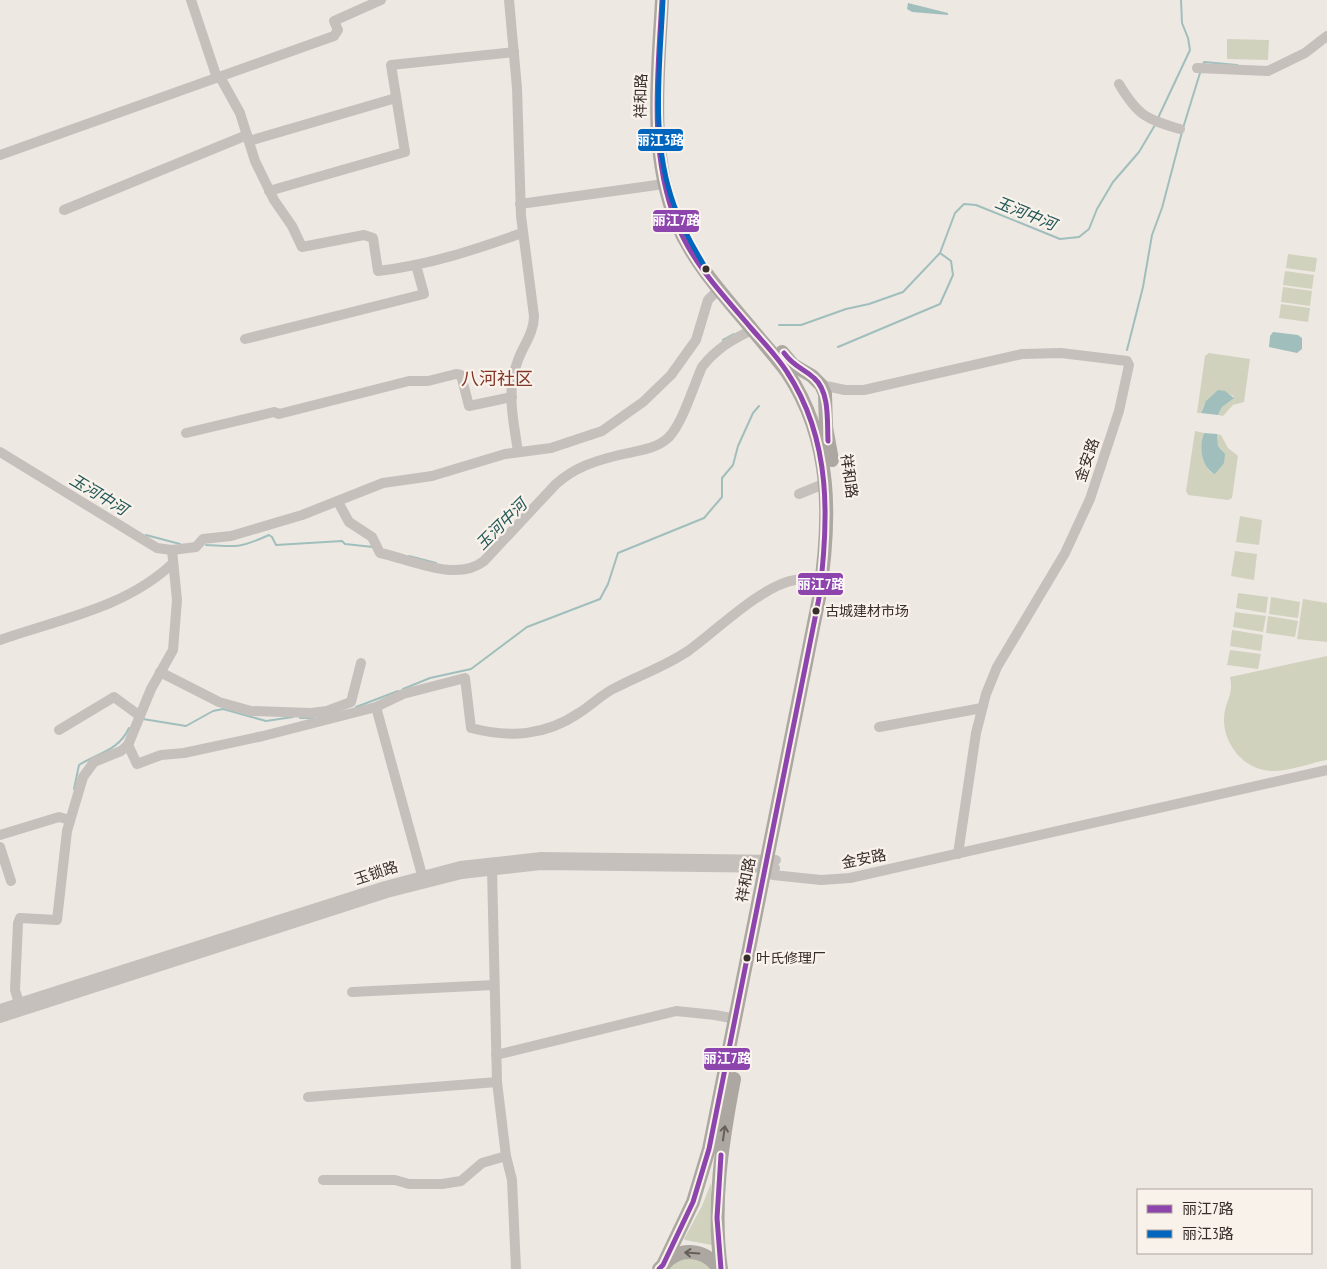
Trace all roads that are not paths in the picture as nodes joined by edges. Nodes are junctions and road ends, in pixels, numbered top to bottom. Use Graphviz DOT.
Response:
graph roads {
  1 [pos="190,0"];
  2 [pos="382,0"];
  3 [pos="509,0"];
  4 [pos="662,0"];
  5 [pos="671,0"];
  6 [pos="1327,36"];
  7 [pos="514,52"];
  8 [pos="1197,68"];
  9 [pos="218,77"];
  10 [pos="1119,84"];
  11 [pos="396,98"];
  12 [pos="1180,129"];
  13 [pos="248,138"];
  14 [pos="0,155"];
  15 [pos="664,184"];
  16 [pos="269,191"];
  17 [pos="520,204"];
  18 [pos="64,210"];
  19 [pos="522,233"];
  20 [pos="416,265"];
  21 [pos="719,289"];
  22 [pos="752,330"];
  23 [pos="245,339"];
  24 [pos="807,374"];
  25 [pos="822,385"];
  26 [pos="795,387"];
  27 [pos="512,397"];
  28 [pos="825,405"];
  29 [pos="808,411"];
  30 [pos="186,433"];
  31 [pos="0,452"];
  32 [pos="518,452"];
  33 [pos="826,483"];
  34 [pos="799,494"];
  35 [pos="338,502"];
  36 [pos="172,550"];
  37 [pos="174,563"];
  38 [pos="822,583"];
  39 [pos="0,640"];
  40 [pos="360,663"];
  41 [pos="160,672"];
  42 [pos="376,707"];
  43 [pos="982,708"];
  44 [pos="140,716"];
  45 [pos="879,727"];
  46 [pos="59,730"];
  47 [pos="128,745"];
  48 [pos="1327,770"];
  49 [pos="70,820"];
  50 [pos="0,835"];
  51 [pos="0,847"];
  52 [pos="958,854"];
  53 [pos="771,866"];
  54 [pos="492,869"];
  55 [pos="422,875"];
  56 [pos="11,881"];
  57 [pos="494,985"];
  58 [pos="352,992"];
  59 [pos="19,1003"];
  60 [pos="0,1009"];
  61 [pos="0,1018"];
  62 [pos="736,1019"];
  63 [pos="496,1055"];
  64 [pos="497,1082"];
  65 [pos="308,1097"];
  66 [pos="506,1156"];
  67 [pos="323,1180"];
  68 [pos="661,1268"];
  69 [pos="516,1269"];
  70 [pos="720,1269"];
  1 -- 9 [label="street"];
  2 -- 9 [label="street"];
  3 -- 7 [label="street"];
  4 -- 15 [label="highway, 祥和路"];
  5 -- 24 [label="highway, 祥和路"];
  6 -- 8 [label="street"];
  7 -- 11 [label="street"];
  7 -- 17 [label="street"];
  9 -- 13 [label="street"];
  9 -- 14 [label="street"];
  10 -- 12 [label="street"];
  11 -- 13 [label="street"];
  11 -- 16 [label="street"];
  13 -- 16 [label="street"];
  13 -- 18 [label="street"];
  15 -- 17 [label="street"];
  15 -- 21 [label="highway, 祥和路"];
  16 -- 20 [label="street"];
  17 -- 19 [label="street"];
  19 -- 20 [label="street"];
  19 -- 27 [label="street"];
  20 -- 23 [label="street"];
  21 -- 22 [label="highway, 祥和路"];
  21 -- 32 [label="street"];
  22 -- 26 [label="highway, 祥和路"];
  22 -- 35 [label="street"];
  24 -- 25 [label="highway, 祥和路"];
  24 -- 26 [label="highway"];
  25 -- 28 [label="highway, 祥和路"];
  25 -- 43 [label="street, 金安路"];
  26 -- 29 [label="highway, 祥和路"];
  27 -- 30 [label="street"];
  27 -- 32 [label="street"];
  28 -- 29 [label="highway"];
  28 -- 53 [label="highway, 祥和路"];
  29 -- 33 [label="highway, 祥和路"];
  31 -- 36 [label="street"];
  32 -- 35 [label="street"];
  33 -- 34 [label="street"];
  33 -- 38 [label="highway, 祥和路"];
  35 -- 36 [label="street"];
  36 -- 37 [label="street"];
  37 -- 39 [label="street"];
  37 -- 41 [label="street"];
  38 -- 42 [label="street"];
  38 -- 53 [label="highway, 祥和路"];
  40 -- 41 [label="street"];
  41 -- 44 [label="street"];
  42 -- 47 [label="street"];
  42 -- 55 [label="street"];
  43 -- 45 [label="street"];
  43 -- 52 [label="street, 金安路"];
  44 -- 46 [label="street"];
  44 -- 47 [label="street"];
  47 -- 49 [label="street"];
  48 -- 52 [label="street, 金安路"];
  49 -- 50 [label="street"];
  49 -- 59 [label="street"];
  51 -- 56 [label="street"];
  52 -- 53 [label="street, 金安路"];
  53 -- 54 [label="street, 玉锁路"];
  53 -- 55 [label="street, 玉锁路"];
  53 -- 62 [label="highway, 祥和路"];
  70 -- 53 [label="highway, 祥和路, one-way"];
  54 -- 57 [label="street"];
  54 -- 61 [label="street, 玉锁路"];
  55 -- 59 [label="street, 玉锁路"];
  57 -- 58 [label="street"];
  57 -- 63 [label="street"];
  59 -- 60 [label="street, 玉锁路"];
  62 -- 63 [label="street"];
  62 -- 68 [label="highway, 祥和路"];
  63 -- 64 [label="street"];
  64 -- 65 [label="street"];
  64 -- 66 [label="street"];
  66 -- 67 [label="street"];
  66 -- 69 [label="street"];
  70 -- 68 [label="highway, one-way"];
}
